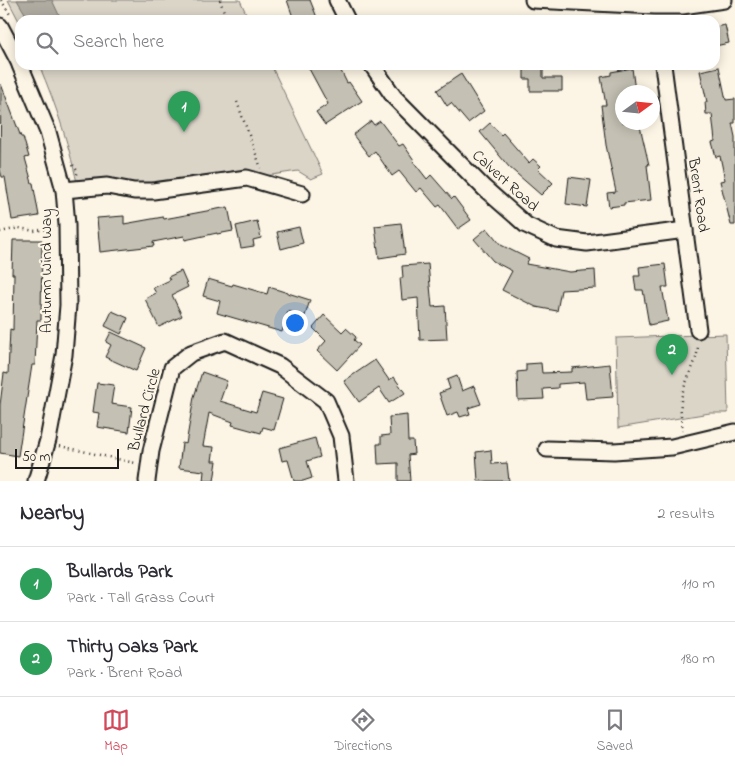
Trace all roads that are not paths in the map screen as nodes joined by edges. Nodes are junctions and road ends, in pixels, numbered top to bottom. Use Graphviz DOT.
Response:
graph roads {
  1 [pos="339,0"];
  2 [pos="533,0"];
  3 [pos="724,0"];
  4 [pos="655,9"];
  5 [pos="345,15"];
  6 [pos="0,26"];
  7 [pos="15,55"];
  8 [pos="22,70"];
  9 [pos="375,70"];
  10 [pos="663,70"];
  11 [pos="64,190"];
  12 [pos="302,194"];
  13 [pos="684,230"];
  14 [pos="698,330"];
  15 [pos="735,432"];
  16 [pos="547,450"];
  17 [pos="148,474"];
  18 [pos="36,481"];
  19 [pos="346,481"];
  1 -- 5 [label="street"];
  2 -- 4 [label="street"];
  3 -- 4 [label="street"];
  6 -- 7 [label="street, Autumn Wind Way"];
  8 -- 11 [label="street, Autumn Wind Way"];
  9 -- 13 [label="street, Calvert Road"];
  10 -- 13 [label="street, Brent Road"];
  11 -- 12 [label="street"];
  11 -- 18 [label="street, Autumn Wind Way"];
  13 -- 14 [label="street, Brent Road"];
  15 -- 16 [label="street"];
  17 -- 19 [label="street, Bullard Circle"];
}
